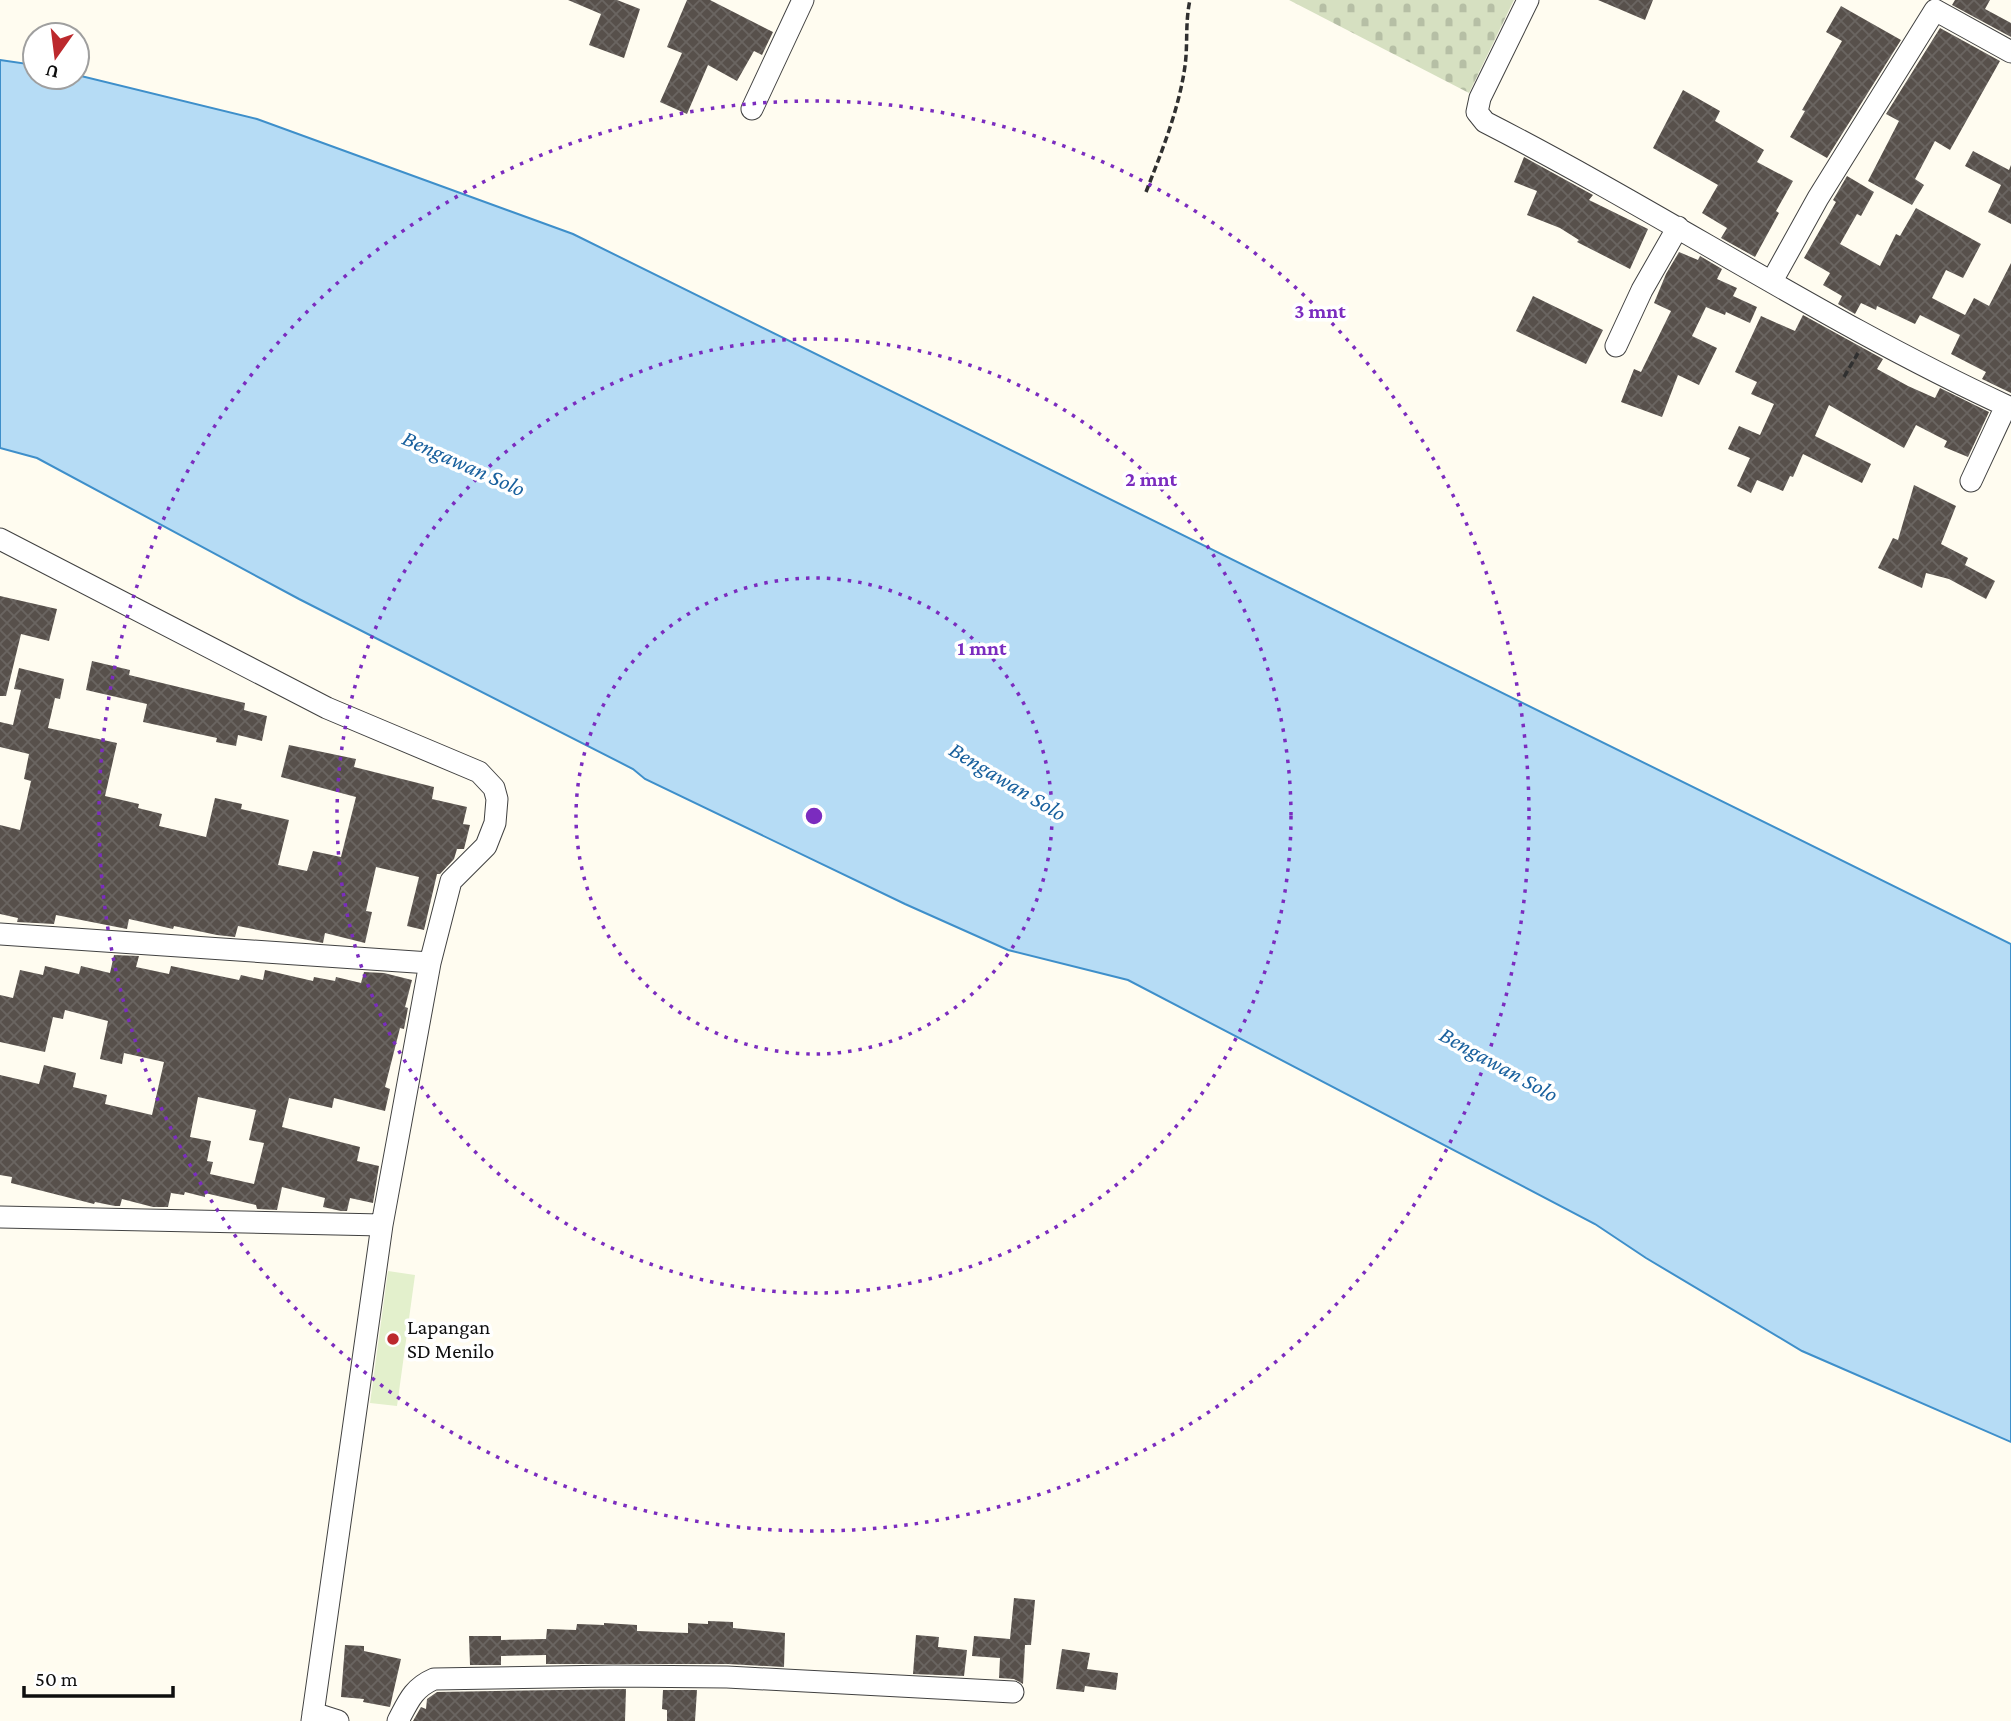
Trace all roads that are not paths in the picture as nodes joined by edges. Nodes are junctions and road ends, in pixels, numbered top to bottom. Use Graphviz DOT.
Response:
graph roads {
  1 [pos="803,0"];
  2 [pos="1528,0"];
  3 [pos="2011,52"];
  4 [pos="752,109"];
  5 [pos="1678,227"];
  6 [pos="1772,281"];
  7 [pos="1616,346"];
  8 [pos="2009,407"];
  9 [pos="1971,481"];
  10 [pos="0,539"];
  11 [pos="0,934"];
  12 [pos="430,963"];
  13 [pos="0,1217"];
  14 [pos="383,1225"];
  15 [pos="1013,1692"];
  16 [pos="312,1717"];
  17 [pos="338,1721"];
  18 [pos="398,1721"];
  1 -- 4 [label="street"];
  2 -- 5 [label="street"];
  3 -- 6 [label="street"];
  5 -- 6 [label="street"];
  5 -- 7 [label="street"];
  6 -- 8 [label="street"];
  8 -- 9 [label="street"];
  10 -- 12 [label="street"];
  11 -- 12 [label="street"];
  12 -- 14 [label="street"];
  13 -- 14 [label="street"];
  14 -- 16 [label="street"];
  15 -- 18 [label="street"];
  16 -- 17 [label="street"];
}
